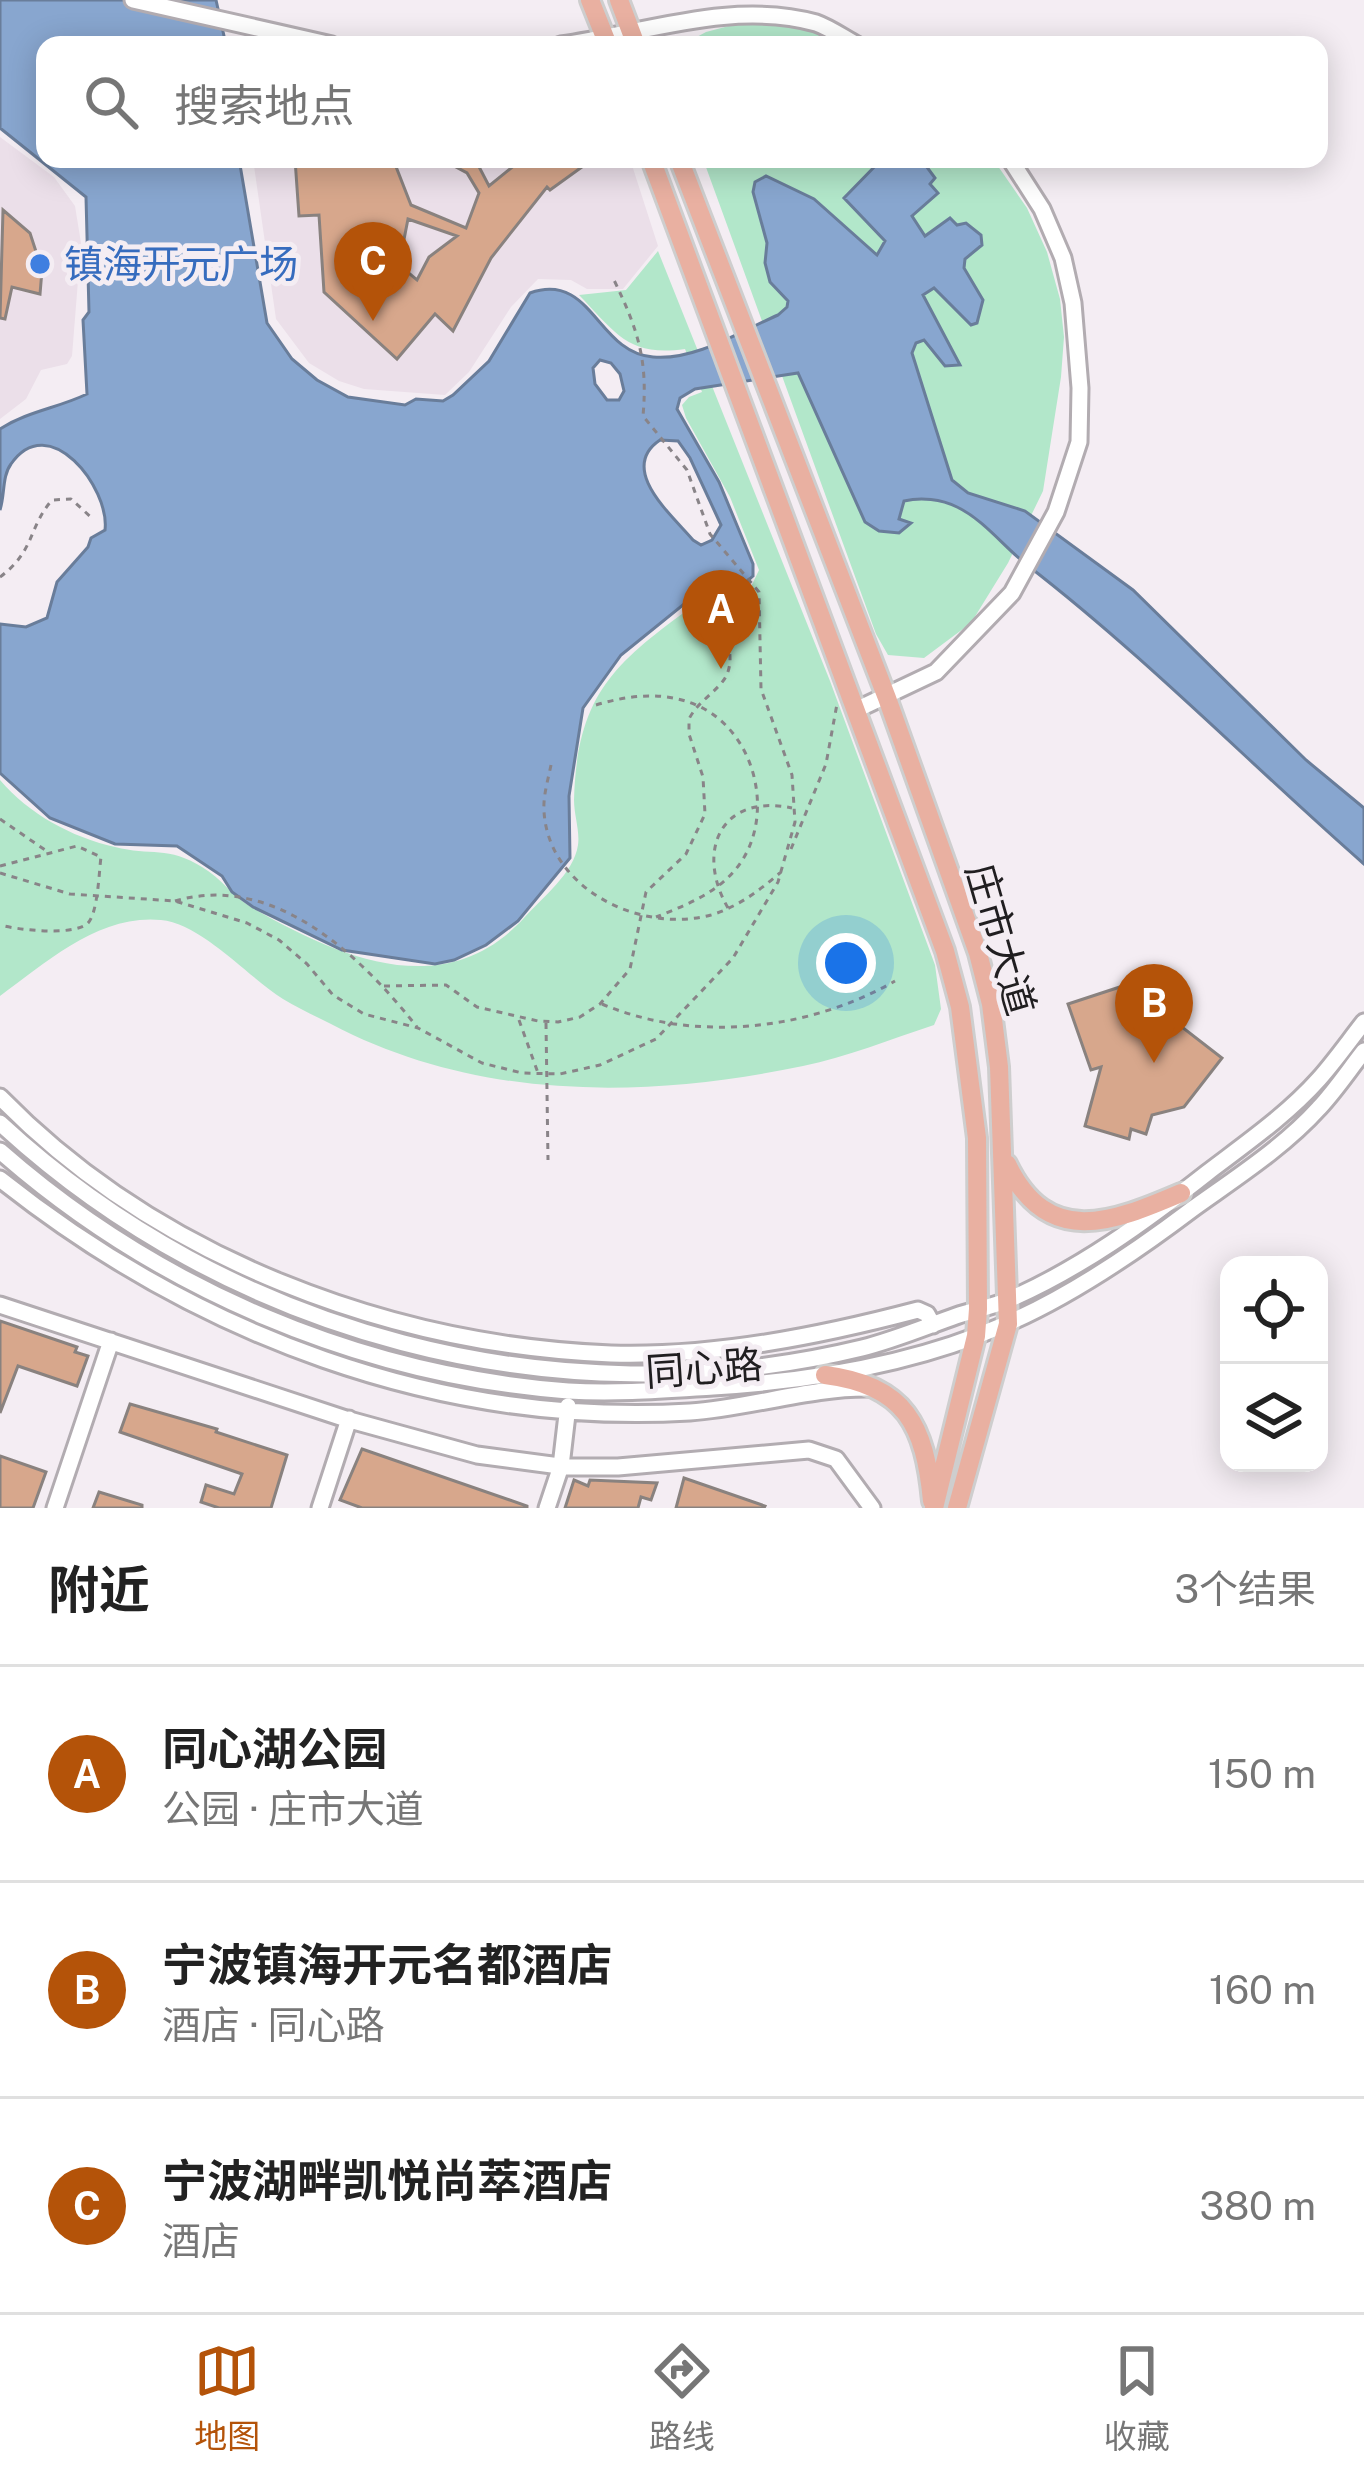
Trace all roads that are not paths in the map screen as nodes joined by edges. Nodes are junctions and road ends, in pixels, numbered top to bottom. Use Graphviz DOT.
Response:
graph roads {
  1 [pos="134,0"];
  2 [pos="590,0"];
  3 [pos="619,0"];
  4 [pos="288,36"];
  5 [pos="604,36"];
  6 [pos="632,36"];
  7 [pos="638,36"];
  8 [pos="841,36"];
  9 [pos="654,168"];
  10 [pos="682,168"];
  11 [pos="1016,168"];
  12 [pos="886,698"];
  13 [pos="858,710"];
  14 [pos="1364,1022"];
  15 [pos="1364,1051"];
  16 [pos="0,1097"];
  17 [pos="0,1123"];
  18 [pos="0,1151"];
  19 [pos="1003,1154"];
  20 [pos="0,1179"];
  21 [pos="1181,1193"];
  22 [pos="1008,1300"];
  23 [pos="0,1305"];
  24 [pos="977,1309"];
  25 [pos="1008,1324"];
  26 [pos="933,1325"];
  27 [pos="976,1336"];
  28 [pos="111,1341"];
  29 [pos="825,1376"];
  30 [pos="875,1388"];
  31 [pos="570,1391"];
  32 [pos="568,1410"];
  33 [pos="349,1420"];
  34 [pos="561,1466"];
  35 [pos="55,1508"];
  36 [pos="320,1508"];
  37 [pos="547,1508"];
  38 [pos="872,1508"];
  39 [pos="933,1508"];
  40 [pos="957,1508"];
  1 -- 4 [label="street"];
  2 -- 5 [label="main road"];
  3 -- 6 [label="main road"];
  7 -- 8 [label="street"];
  9 -- 13 [label="main road, 庄市大道"];
  10 -- 12 [label="main road, 庄市大道"];
  11 -- 12 [label="street"];
  12 -- 13 [label="street"];
  12 -- 19 [label="main road, 庄市大道"];
  13 -- 24 [label="main road, 庄市大道"];
  14 -- 21 [label="street, 同心路"];
  15 -- 25 [label="street, 同心路"];
  16 -- 26 [label="street"];
  17 -- 26 [label="street, 同心路"];
  18 -- 31 [label="street, 同心路"];
  19 -- 21 [label="main road"];
  19 -- 22 [label="main road, 庄市大道"];
  20 -- 32 [label="street"];
  21 -- 22 [label="street, 同心路"];
  22 -- 24 [label="street, 同心路"];
  22 -- 25 [label="main road, 庄市大道"];
  23 -- 28 [label="street"];
  24 -- 26 [label="street, 同心路"];
  24 -- 27 [label="main road, 庄市大道"];
  25 -- 27 [label="street, 同心路"];
  25 -- 40 [label="main road, 庄市大道"];
  27 -- 29 [label="street, 同心路"];
  27 -- 39 [label="main road, 庄市大道"];
  28 -- 33 [label="street"];
  28 -- 35 [label="street"];
  29 -- 30 [label="main road"];
  29 -- 31 [label="street, 同心路"];
  30 -- 32 [label="street"];
  30 -- 39 [label="main road"];
  31 -- 32 [label="street"];
  32 -- 34 [label="street"];
  33 -- 34 [label="street"];
  33 -- 36 [label="street"];
  34 -- 37 [label="street"];
  34 -- 38 [label="street"];
}
